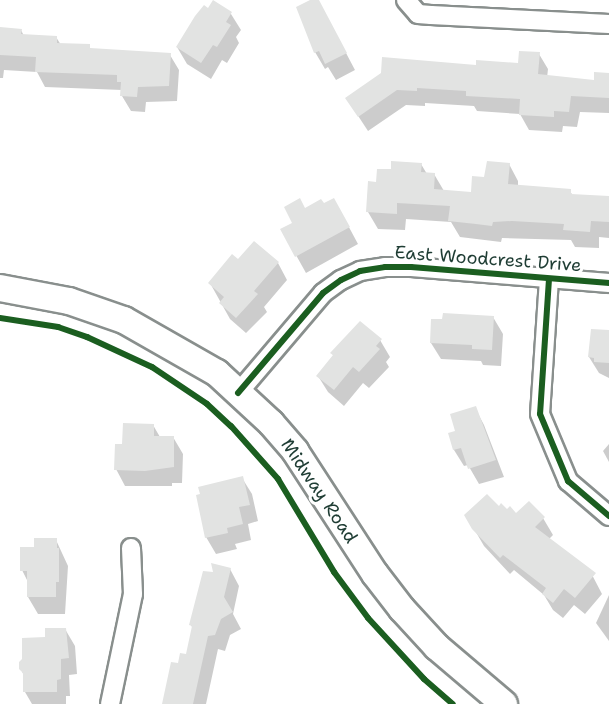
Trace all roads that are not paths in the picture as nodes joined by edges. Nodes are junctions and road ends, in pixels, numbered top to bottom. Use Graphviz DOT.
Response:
graph roads {
  1 [pos="407,2"];
  2 [pos="609,24"];
  3 [pos="549,279"];
  4 [pos="609,283"];
  5 [pos="0,288"];
  6 [pos="238,393"];
  7 [pos="609,516"];
  8 [pos="131,548"];
  9 [pos="110,704"];
  10 [pos="504,704"];
  1 -- 2 [label="street"];
  3 -- 4 [label="street, East Woodcrest Drive"];
  3 -- 6 [label="street, East Woodcrest Drive"];
  3 -- 7 [label="street"];
  5 -- 6 [label="main road, Midway Road"];
  6 -- 10 [label="main road, Midway Road"];
  8 -- 9 [label="street"];
}
